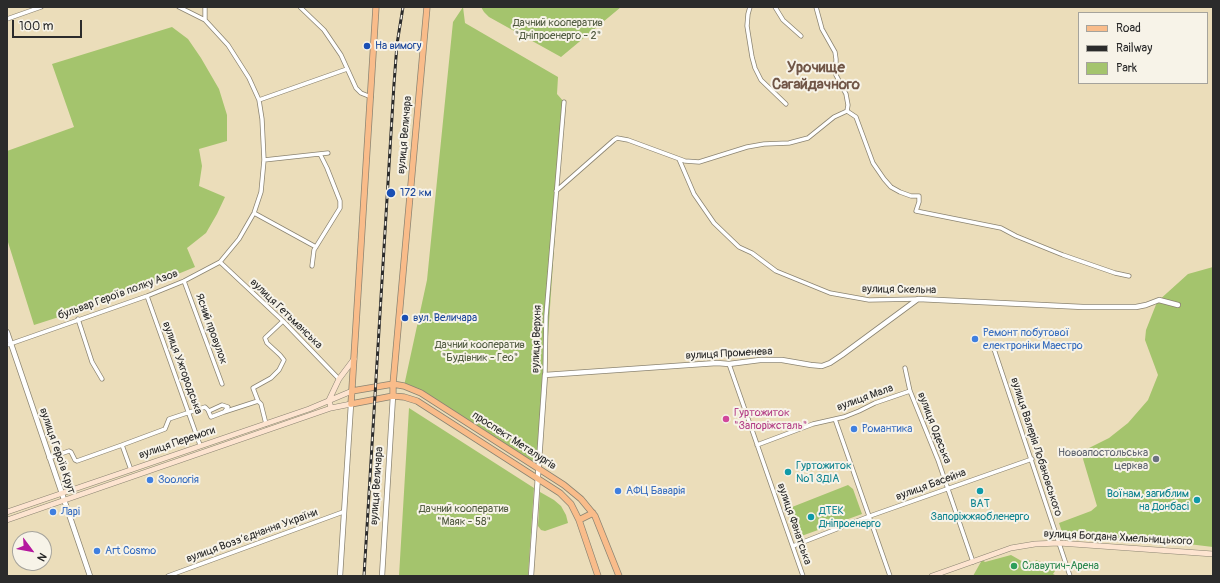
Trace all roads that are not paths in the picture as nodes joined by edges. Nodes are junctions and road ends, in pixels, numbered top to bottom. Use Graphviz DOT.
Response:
graph roads {
  1 [pos="41,7"];
  2 [pos="179,7"];
  3 [pos="205,7"];
  4 [pos="300,7"];
  5 [pos="376,7"];
  6 [pos="427,7"];
  7 [pos="750,7"];
  8 [pos="775,7"];
  9 [pos="816,7"];
  10 [pos="7,19"];
  11 [pos="205,20"];
  12 [pos="801,36"];
  13 [pos="347,69"];
  14 [pos="371,97"];
  15 [pos="259,100"];
  16 [pos="564,102"];
  17 [pos="786,104"];
  18 [pos="847,111"];
  19 [pos="328,153"];
  20 [pos="320,154"];
  21 [pos="680,159"];
  22 [pos="264,160"];
  23 [pos="556,191"];
  24 [pos="254,213"];
  25 [pos="316,247"];
  26 [pos="220,262"];
  27 [pos="312,266"];
  28 [pos="1129,276"];
  29 [pos="184,281"];
  30 [pos="147,296"];
  31 [pos="918,299"];
  32 [pos="1178,304"];
  33 [pos="78,319"];
  34 [pos="283,321"];
  35 [pos="7,332"];
  36 [pos="9,344"];
  37 [pos="993,346"];
  38 [pos="354,359"];
  39 [pos="728,364"];
  40 [pos="905,368"];
  41 [pos="545,375"];
  42 [pos="102,379"];
  43 [pos="339,379"];
  44 [pos="222,384"];
  45 [pos="393,384"];
  46 [pos="352,391"];
  47 [pos="910,391"];
  48 [pos="393,396"];
  49 [pos="329,400"];
  50 [pos="258,401"];
  51 [pos="351,404"];
  52 [pos="331,408"];
  53 [pos="209,411"];
  54 [pos="189,412"];
  55 [pos="224,412"];
  56 [pos="836,418"];
  57 [pos="266,424"];
  58 [pos="122,445"];
  59 [pos="757,445"];
  60 [pos="200,446"];
  61 [pos="49,458"];
  62 [pos="1032,459"];
  63 [pos="539,469"];
  64 [pos="131,470"];
  65 [pos="538,479"];
  66 [pos="948,488"];
  67 [pos="61,494"];
  68 [pos="64,501"];
  69 [pos="7,512"];
  70 [pos="343,512"];
  71 [pos="593,513"];
  72 [pos="870,516"];
  73 [pos="7,520"];
  74 [pos="579,520"];
  75 [pos="1059,543"];
  76 [pos="793,546"];
  77 [pos="1213,554"];
  78 [pos="973,562"];
  79 [pos="90,576"];
  80 [pos="168,576"];
  81 [pos="340,576"];
  82 [pos="382,576"];
  83 [pos="531,576"];
  84 [pos="598,576"];
  85 [pos="619,576"];
  86 [pos="803,576"];
  87 [pos="890,576"];
  88 [pos="932,576"];
  89 [pos="1070,576"];
  1 -- 10 [label="street"];
  2 -- 11 [label="street, бульвар Героїв полку Азов"];
  3 -- 11 [label="street"];
  4 -- 13 [label="street"];
  5 -- 14 [label="main road"];
  6 -- 45 [label="main road, вулиця Величара"];
  7 -- 17 [label="street"];
  8 -- 12 [label="street"];
  9 -- 18 [label="street"];
  11 -- 15 [label="street, бульвар Героїв полку Азов"];
  13 -- 14 [label="street"];
  13 -- 15 [label="street"];
  14 -- 38 [label="main road"];
  15 -- 22 [label="street, бульвар Героїв полку Азов"];
  16 -- 23 [label="street, вулиця Верхня"];
  18 -- 21 [label="street"];
  18 -- 28 [label="street"];
  19 -- 20 [label="street"];
  20 -- 22 [label="street"];
  20 -- 25 [label="street"];
  21 -- 23 [label="street"];
  21 -- 31 [label="street, вулиця Скельна"];
  22 -- 24 [label="street, бульвар Героїв полку Азов"];
  23 -- 41 [label="street, вулиця Верхня"];
  24 -- 25 [label="street"];
  24 -- 26 [label="street, бульвар Героїв полку Азов"];
  25 -- 27 [label="street"];
  26 -- 29 [label="street, бульвар Героїв полку Азов"];
  26 -- 34 [label="street, вулиця Гетьманська"];
  29 -- 30 [label="street, бульвар Героїв полку Азов"];
  29 -- 44 [label="street, Ясний провулок"];
  30 -- 33 [label="street, бульвар Героїв полку Азов"];
  30 -- 54 [label="street, вулиця Ужгородська"];
  31 -- 32 [label="street, вулиця Скельна"];
  31 -- 39 [label="street, вулиця Променева"];
  33 -- 36 [label="street, бульвар Героїв полку Азов"];
  33 -- 42 [label="street"];
  34 -- 43 [label="street, вулиця Гетьманська"];
  34 -- 50 [label="street"];
  35 -- 36 [label="street, вулиця Героїв Крут"];
  36 -- 61 [label="street, вулиця Героїв Крут"];
  37 -- 62 [label="street, вулиця Валерія Лобановського"];
  38 -- 43 [label="main road"];
  38 -- 46 [label="main road"];
  39 -- 41 [label="street, вулиця Променева"];
  39 -- 59 [label="street, вулиця Фанатська"];
  40 -- 47 [label="street, вулиця Одеська"];
  41 -- 63 [label="street, вулиця Верхня"];
  43 -- 49 [label="main road"];
  45 -- 46 [label="main road, проспект Металургів"];
  45 -- 48 [label="main road, вулиця Величара"];
  45 -- 63 [label="main road, проспект Металургів"];
  46 -- 49 [label="main road, вулиця Перемоги"];
  46 -- 51 [label="main road"];
  47 -- 56 [label="street, вулиця Мала"];
  47 -- 66 [label="street, вулиця Одеська"];
  48 -- 51 [label="main road, проспект Металургів"];
  48 -- 65 [label="main road, проспект Металургів"];
  48 -- 82 [label="street, вулиця Величара"];
  49 -- 52 [label="main road"];
  49 -- 57 [label="main road, вулиця Перемоги"];
  50 -- 55 [label="street"];
  50 -- 57 [label="street"];
  51 -- 52 [label="main road, вулиця Перемоги"];
  51 -- 70 [label="street"];
  52 -- 68 [label="main road, вулиця Перемоги"];
  53 -- 54 [label="street"];
  53 -- 55 [label="street"];
  53 -- 55 [label="street"];
  54 -- 58 [label="street"];
  54 -- 60 [label="street, вулиця Ужгородська"];
  56 -- 59 [label="street, вулиця Мала"];
  56 -- 72 [label="street"];
  57 -- 60 [label="main road, вулиця Перемоги"];
  58 -- 61 [label="street"];
  58 -- 64 [label="street"];
  59 -- 76 [label="street, вулиця Фанатська"];
  60 -- 64 [label="main road, вулиця Перемоги"];
  61 -- 67 [label="street, вулиця Героїв Крут"];
  62 -- 66 [label="street, вулиця Басейна"];
  62 -- 75 [label="street, вулиця Валерія Лобановського"];
  63 -- 65 [label="street, вулиця Верхня"];
  63 -- 71 [label="main road, проспект Металургів"];
  64 -- 67 [label="main road, вулиця Перемоги"];
  65 -- 74 [label="main road, проспект Металургів"];
  65 -- 83 [label="street, вулиця Верхня"];
  66 -- 72 [label="street, вулиця Басейна"];
  66 -- 78 [label="street, вулиця Одеська"];
  67 -- 68 [label="street, вулиця Героїв Крут"];
  67 -- 69 [label="main road, вулиця Перемоги"];
  68 -- 73 [label="main road, вулиця Перемоги"];
  68 -- 79 [label="street, вулиця Героїв Крут"];
  70 -- 80 [label="street, вулиця Воззʼєднання України"];
  70 -- 81 [label="street"];
  71 -- 74 [label="main road"];
  71 -- 85 [label="main road, проспект Металургів"];
  72 -- 76 [label="street, вулиця Басейна"];
  72 -- 87 [label="street"];
  74 -- 84 [label="main road, проспект Металургів"];
  75 -- 77 [label="main road, вулиця Богдана Хмельницького"];
  75 -- 78 [label="main road, вулиця Богдана Хмельницького"];
  75 -- 89 [label="street, вулиця Валерія Лобановського"];
  76 -- 86 [label="street, вулиця Фанатська"];
  78 -- 88 [label="main road, вулиця Богдана Хмельницького"];
}
